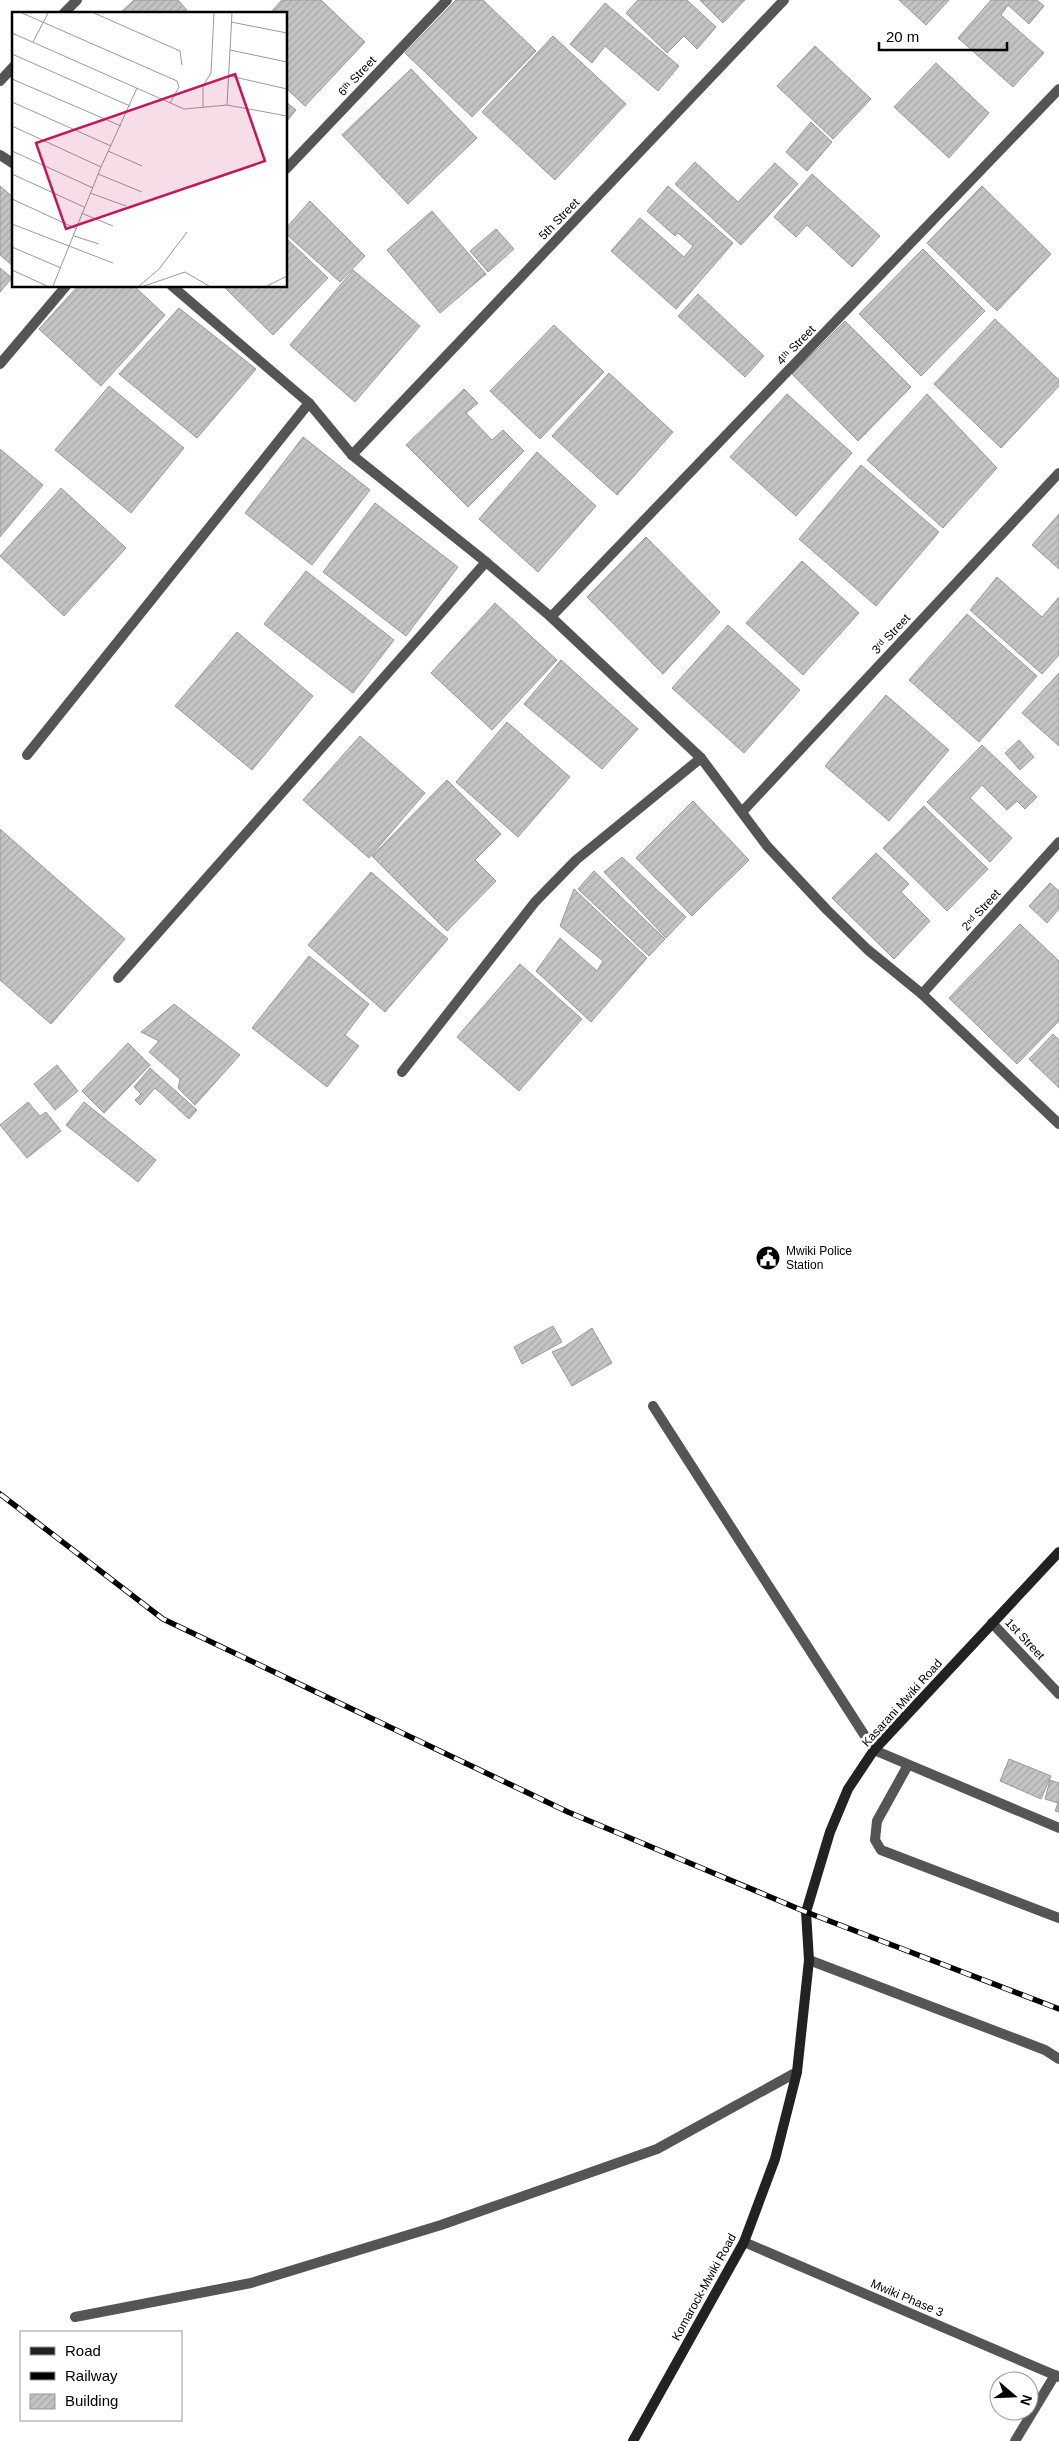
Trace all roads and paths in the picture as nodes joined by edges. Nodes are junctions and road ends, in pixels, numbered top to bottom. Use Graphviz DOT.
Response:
graph roads {
  1 [pos="76,0"];
  2 [pos="446,0"];
  3 [pos="784,0"];
  4 [pos="66,12"];
  5 [pos="12,68"];
  6 [pos="0,81"];
  7 [pos="1059,89"];
  8 [pos="0,155"];
  9 [pos="12,163"];
  10 [pos="288,167"];
  11 [pos="64,288"];
  12 [pos="175,288"];
  13 [pos="0,364"];
  14 [pos="309,403"];
  15 [pos="352,455"];
  16 [pos="1059,473"];
  17 [pos="486,562"];
  18 [pos="551,617"];
  19 [pos="27,755"];
  20 [pos="701,758"];
  21 [pos="742,812"];
  22 [pos="1059,842"];
  23 [pos="118,978"];
  24 [pos="922,994"];
  25 [pos="402,1072"];
  26 [pos="1059,1124"];
  27 [pos="653,1406"];
  28 [pos="1059,1552"];
  29 [pos="992,1623"];
  30 [pos="1059,1694"];
  31 [pos="874,1750"];
  32 [pos="908,1765"];
  33 [pos="1059,1828"];
  34 [pos="1059,1918"];
  35 [pos="809,1960"];
  36 [pos="1059,2059"];
  37 [pos="797,2072"];
  38 [pos="744,2242"];
  39 [pos="75,2317"];
  40 [pos="1057,2376"];
  41 [pos="633,2441"];
  42 [pos="1015,2441"];
  1 -- 4 [label="street"];
  2 -- 10 [label="street, 6ᵗʰ Street"];
  3 -- 15 [label="street, 5th Street"];
  5 -- 6 [label="street"];
  7 -- 18 [label="street, 4ᵗʰ Street"];
  8 -- 9 [label="street"];
  11 -- 13 [label="street"];
  12 -- 14 [label="street"];
  14 -- 15 [label="street"];
  14 -- 19 [label="street"];
  15 -- 17 [label="street"];
  16 -- 21 [label="street, 3ʳᵈ Street"];
  17 -- 18 [label="street"];
  17 -- 23 [label="street"];
  18 -- 20 [label="street"];
  20 -- 21 [label="street"];
  20 -- 25 [label="street"];
  21 -- 24 [label="street"];
  22 -- 24 [label="street, 2ⁿᵈ Street"];
  24 -- 26 [label="street"];
  27 -- 31 [label="street"];
  28 -- 29 [label="main road, Kasarani Mwiki Road"];
  29 -- 30 [label="street, 1st Street"];
  29 -- 31 [label="main road, Kasarani Mwiki Road"];
  31 -- 32 [label="street"];
  31 -- 35 [label="main road, Kasarani Mwiki Road"];
  32 -- 33 [label="street"];
  32 -- 34 [label="street"];
  35 -- 36 [label="street"];
  35 -- 37 [label="main road, Komarock-Mwiki Road"];
  37 -- 38 [label="main road, Komarock-Mwiki Road"];
  37 -- 39 [label="street"];
  38 -- 40 [label="street, Mwiki Phase 3"];
  38 -- 41 [label="main road, Komarock-Mwiki Road"];
  40 -- 42 [label="street"];
}
